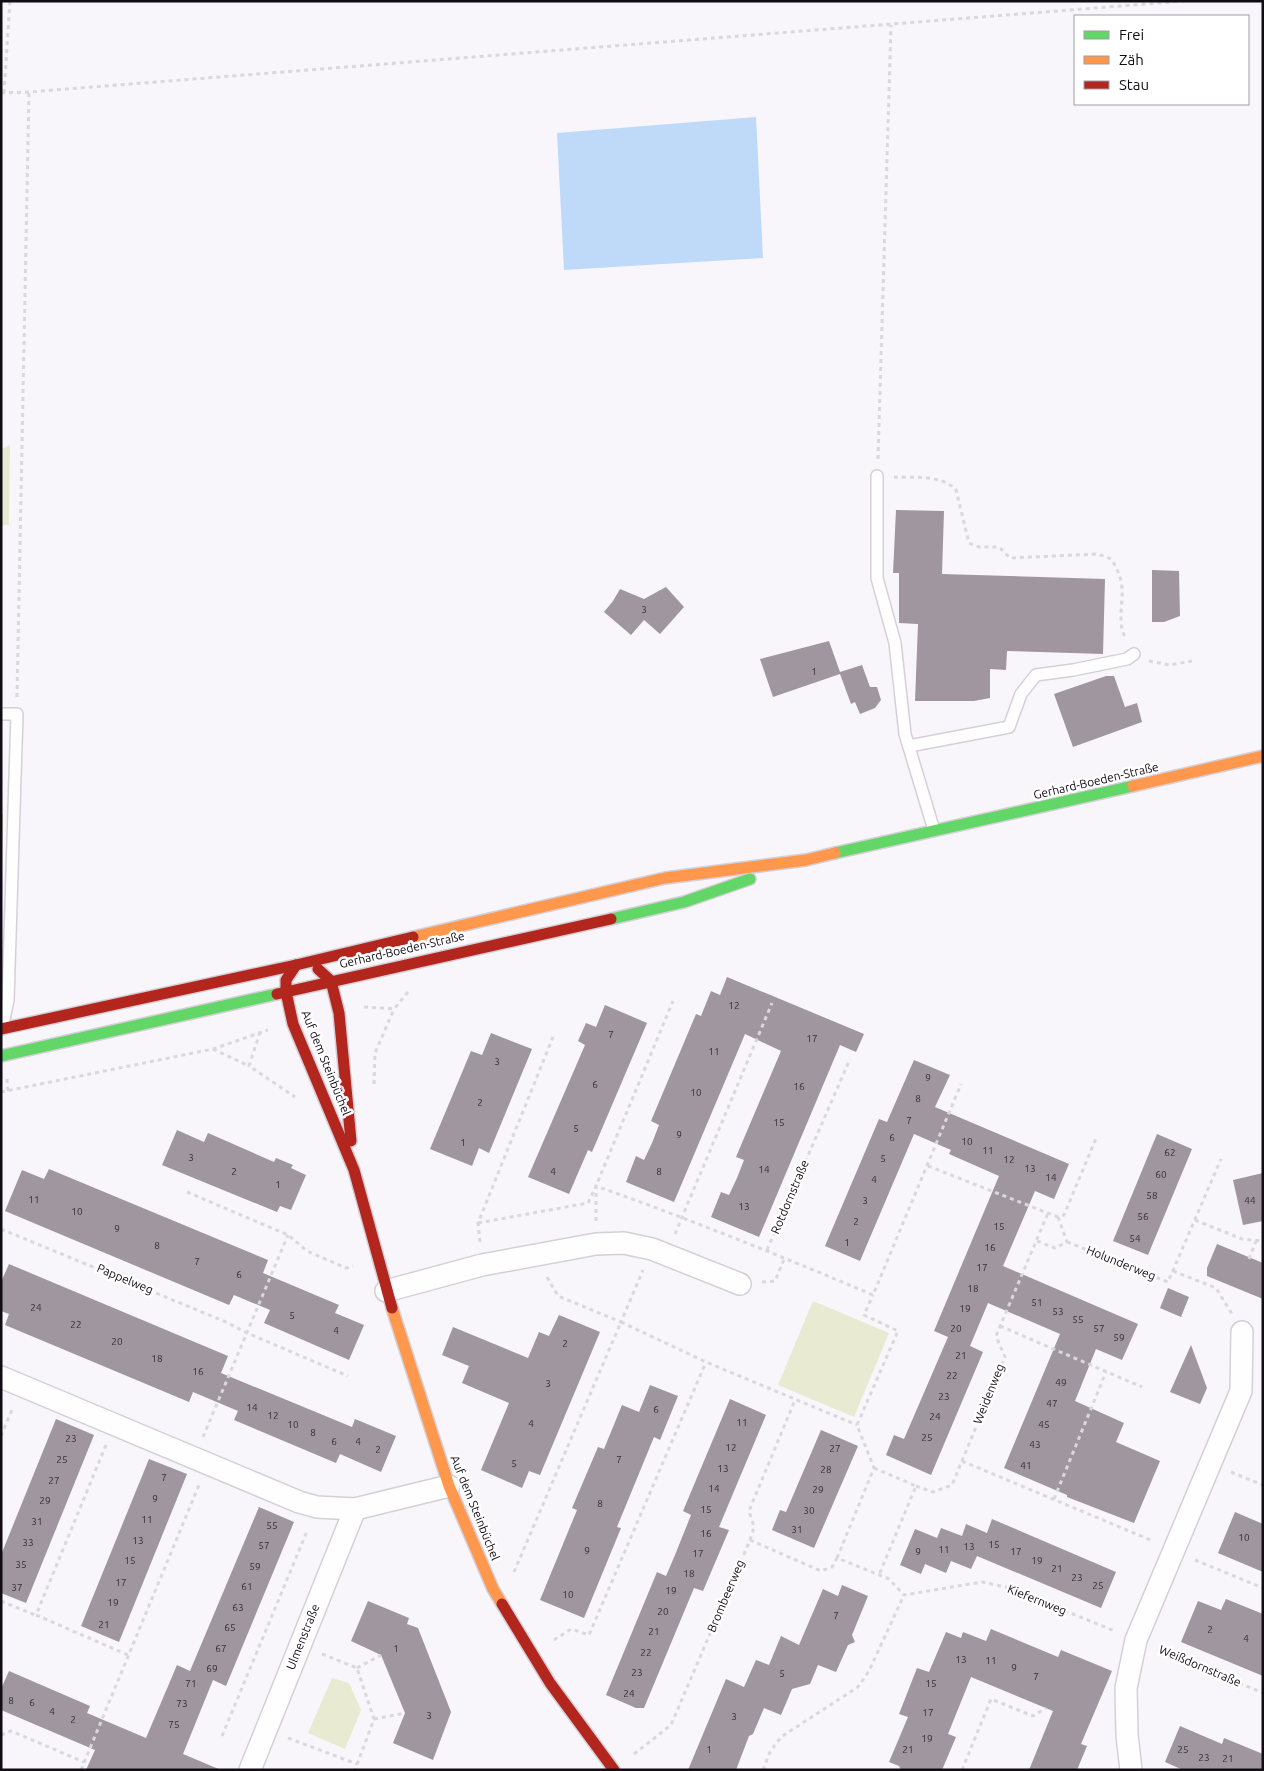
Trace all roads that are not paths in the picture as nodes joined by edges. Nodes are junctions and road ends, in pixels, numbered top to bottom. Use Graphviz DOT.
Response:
graph roads {
  1 [pos="877,476"];
  2 [pos="1134,654"];
  3 [pos="1,714"];
  4 [pos="909,746"];
  5 [pos="1263,756"];
  6 [pos="935,832"];
  7 [pos="806,860"];
  8 [pos="309,961"];
  9 [pos="296,965"];
  10 [pos="331,981"];
  11 [pos="286,992"];
  12 [pos="2,1029"];
  13 [pos="1,1056"];
  14 [pos="354,1170"];
  15 [pos="740,1284"];
  16 [pos="386,1291"];
  17 [pos="1242,1332"];
  18 [pos="1,1377"];
  19 [pos="449,1486"];
  20 [pos="355,1509"];
  21 [pos="251,1768"];
  22 [pos="614,1770"];
  23 [pos="1131,1770"];
  1 -- 4 [label="lane"];
  2 -- 4 [label="lane"];
  3 -- 12 [label="lane"];
  4 -- 6 [label="lane"];
  5 -- 6 [label="main road, Gerhard-Boeden-Straße"];
  6 -- 7 [label="main road, Gerhard-Boeden-Straße"];
  7 -- 8 [label="main road, Gerhard-Boeden-Straße"];
  7 -- 10 [label="main road, Gerhard-Boeden-Straße"];
  8 -- 9 [label="main road, Gerhard-Boeden-Straße"];
  8 -- 10 [label="main road"];
  9 -- 11 [label="main road, Auf dem Steinbüchel"];
  9 -- 12 [label="main road, Gerhard-Boeden-Straße"];
  10 -- 11 [label="main road, Gerhard-Boeden-Straße"];
  10 -- 14 [label="main road, Auf dem Steinbüchel"];
  11 -- 13 [label="main road, Gerhard-Boeden-Straße"];
  11 -- 14 [label="main road, Auf dem Steinbüchel"];
  14 -- 16 [label="main road, Auf dem Steinbüchel"];
  15 -- 16 [label="street"];
  16 -- 19 [label="main road, Auf dem Steinbüchel"];
  17 -- 23 [label="street"];
  18 -- 20 [label="street"];
  19 -- 20 [label="street"];
  19 -- 22 [label="main road, Auf dem Steinbüchel"];
  20 -- 21 [label="street, Ulmenstraße"];
}
